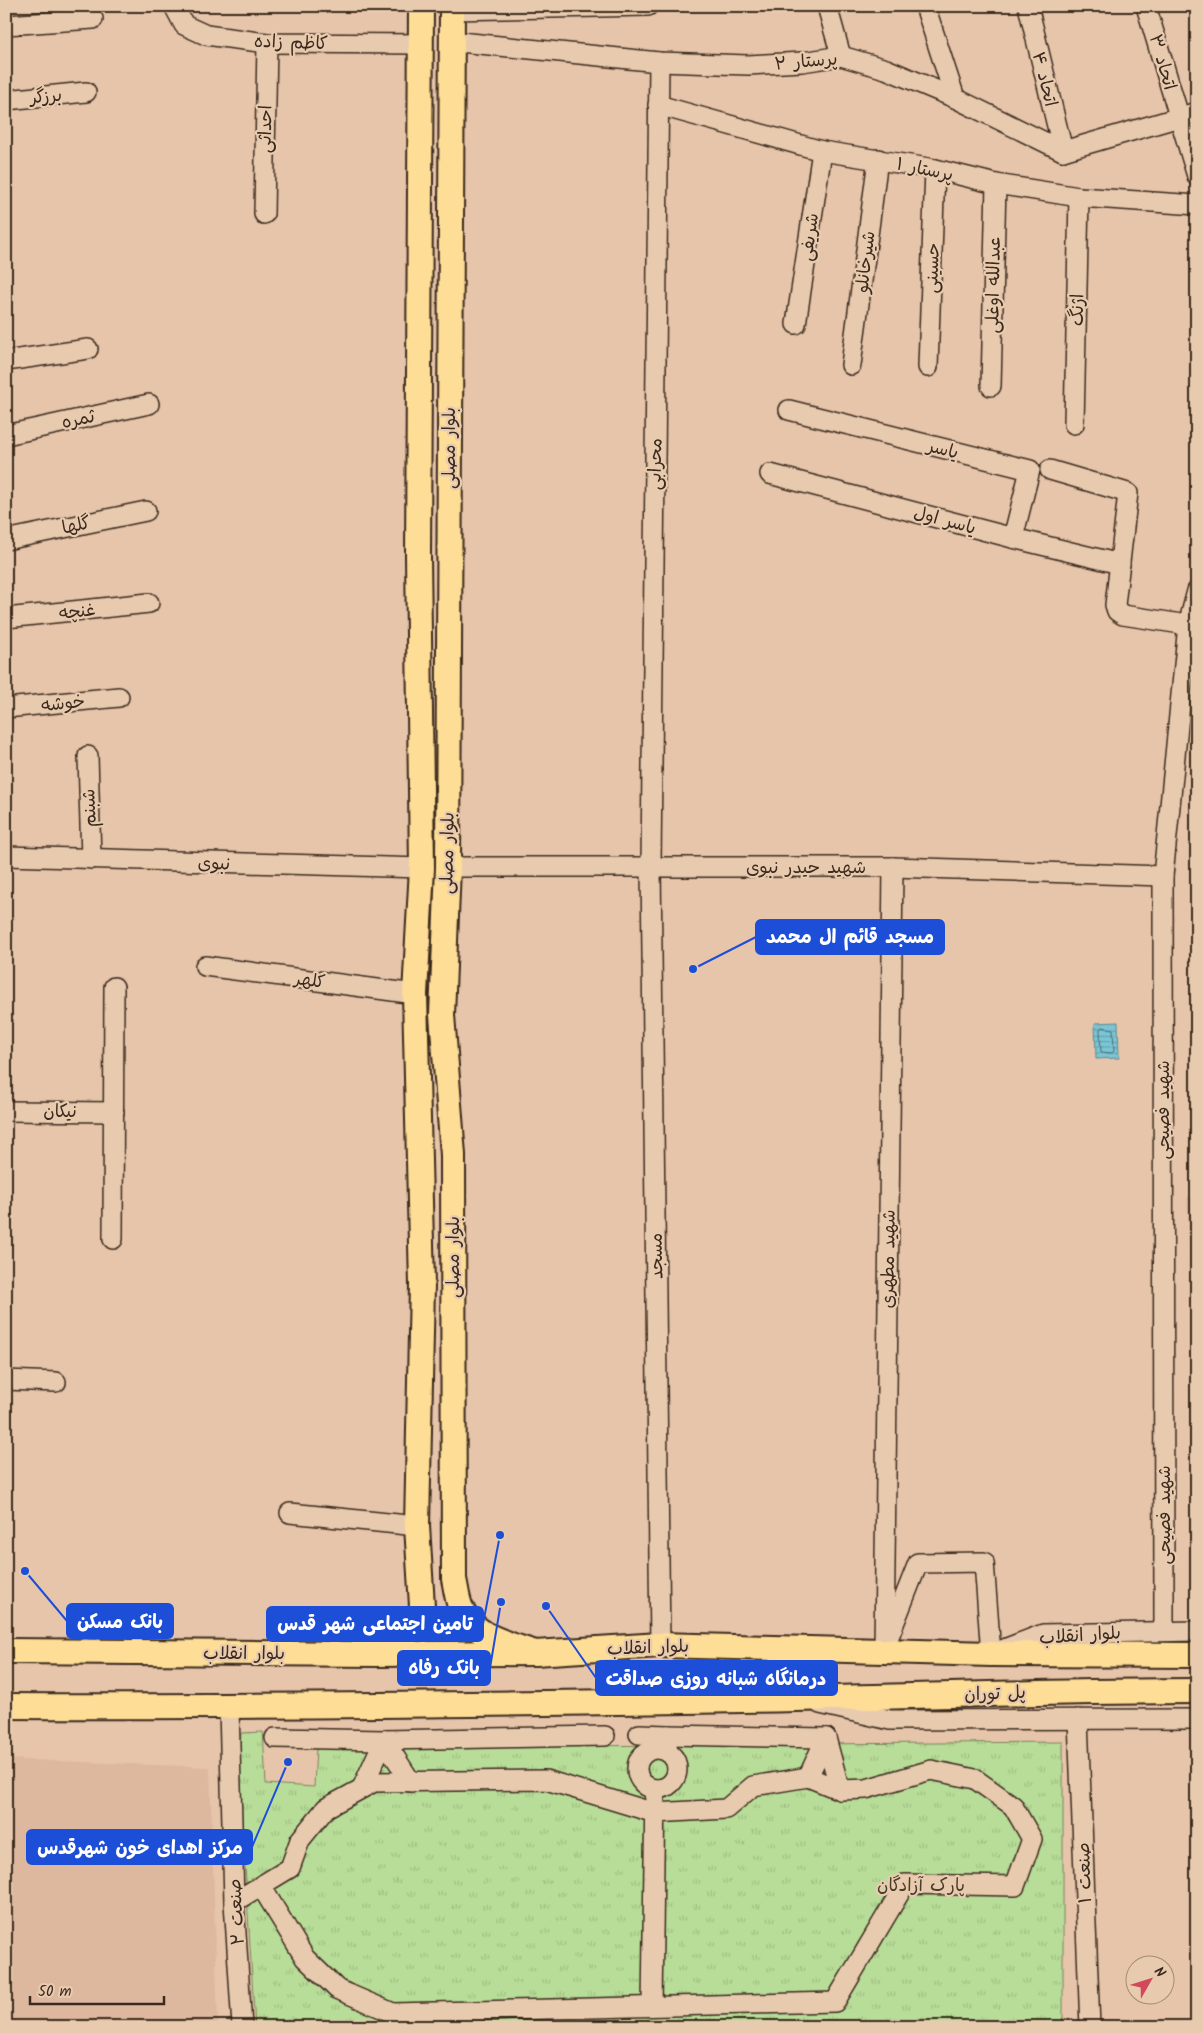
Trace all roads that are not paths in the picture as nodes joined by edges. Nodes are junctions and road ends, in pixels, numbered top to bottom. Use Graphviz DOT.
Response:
graph roads {
  1 [pos="174,6"];
  2 [pos="421,6"];
  3 [pos="827,6"];
  4 [pos="924,6"];
  5 [pos="1028,6"];
  6 [pos="1146,6"];
  7 [pos="641,7"];
  8 [pos="452,8"];
  9 [pos="94,19"];
  10 [pos="6,25"];
  11 [pos="450,41"];
  12 [pos="267,43"];
  13 [pos="422,44"];
  14 [pos="841,56"];
  15 [pos="659,62"];
  16 [pos="86,92"];
  17 [pos="955,98"];
  18 [pos="6,100"];
  19 [pos="658,106"];
  20 [pos="1188,115"];
  21 [pos="822,151"];
  22 [pos="1063,151"];
  23 [pos="878,159"];
  24 [pos="935,170"];
  25 [pos="1197,176"];
  26 [pos="996,184"];
  27 [pos="1079,198"];
  28 [pos="1197,205"];
  29 [pos="264,214"];
  30 [pos="796,324"];
  31 [pos="88,349"];
  32 [pos="6,361"];
  33 [pos="851,365"];
  34 [pos="928,367"];
  35 [pos="991,386"];
  36 [pos="149,404"];
  37 [pos="790,410"];
  38 [pos="1074,424"];
  39 [pos="6,435"];
  40 [pos="1050,470"];
  41 [pos="770,474"];
  42 [pos="146,511"];
  43 [pos="1013,538"];
  44 [pos="6,540"];
  45 [pos="1120,564"];
  46 [pos="1197,590"];
  47 [pos="148,603"];
  48 [pos="6,618"];
  49 [pos="1188,625"];
  50 [pos="119,697"];
  51 [pos="6,708"];
  52 [pos="88,756"];
  53 [pos="6,856"];
  54 [pos="91,859"];
  55 [pos="652,866"];
  56 [pos="448,867"];
  57 [pos="422,868"];
  58 [pos="892,868"];
  59 [pos="1163,876"];
  60 [pos="205,966"];
  61 [pos="114,987"];
  62 [pos="415,994"];
  63 [pos="6,1111"];
  64 [pos="114,1112"];
  65 [pos="113,1239"];
  66 [pos="6,1380"];
  67 [pos="56,1382"];
  68 [pos="290,1513"];
  69 [pos="417,1526"];
  70 [pos="1197,1630"];
  71 [pos="1164,1631"];
  72 [pos="660,1645"];
  73 [pos="884,1650"];
  74 [pos="6,1651"];
  75 [pos="535,1653"];
  76 [pos="376,1654"];
  77 [pos="991,1654"];
  78 [pos="1197,1655"];
  79 [pos="1197,1692"];
  80 [pos="794,1699"];
  81 [pos="6,1706"];
  82 [pos="229,1707"];
  83 [pos="1078,1719"];
  84 [pos="1197,1719"];
  85 [pos="639,1734"];
  86 [pos="605,1736"];
  87 [pos="276,1738"];
  88 [pos="826,1738"];
  89 [pos="384,1740"];
  90 [pos="667,1743"];
  91 [pos="808,1777"];
  92 [pos="411,1782"];
  93 [pos="362,1788"];
  94 [pos="656,1789"];
  95 [pos="840,1790"];
  96 [pos="655,1812"];
  97 [pos="261,1886"];
  98 [pos="234,1902"];
  99 [pos="652,2006"];
  100 [pos="242,2027"];
  101 [pos="1090,2027"];
  1 -- 12 [label="street, کاظم زاده"];
  2 -- 13 [label="main road, بلوار مصلی"];
  3 -- 14 [label="street"];
  4 -- 17 [label="street"];
  5 -- 22 [label="street, اتحاد ۴"];
  6 -- 20 [label="street, اتحاد ۳"];
  7 -- 8 [label="street"];
  8 -- 11 [label="main road, بلوار مصلی"];
  9 -- 10 [label="street"];
  11 -- 13 [label="main road"];
  11 -- 15 [label="street, پرستار ۲"];
  11 -- 56 [label="main road, بلوار مصلی"];
  12 -- 13 [label="street, کاظم زاده"];
  12 -- 29 [label="street, احداثی"];
  13 -- 57 [label="main road, بلوار مصلی"];
  14 -- 15 [label="street, پرستار ۲"];
  14 -- 17 [label="street, پرستار ۲"];
  15 -- 19 [label="street, محرابی"];
  16 -- 18 [label="street, برزگر"];
  17 -- 22 [label="street, پرستار ۲"];
  19 -- 21 [label="street, پرستار ۱"];
  19 -- 55 [label="street, محرابی"];
  20 -- 22 [label="street"];
  20 -- 25 [label="street, اتحاد ۳"];
  21 -- 23 [label="street, پرستار ۱"];
  21 -- 30 [label="street, شریفی"];
  23 -- 24 [label="street, پرستار ۱"];
  23 -- 33 [label="street, شیرخانلو"];
  24 -- 26 [label="street, پرستار ۱"];
  24 -- 34 [label="street, حسینی"];
  26 -- 27 [label="street, پرستار ۱"];
  26 -- 35 [label="street, عبدالله اوغلی"];
  27 -- 28 [label="street, پرستار ۱"];
  27 -- 38 [label="street, اژنگ"];
  31 -- 32 [label="street"];
  36 -- 39 [label="street, ثمره"];
  37 -- 43 [label="street, یاسر"];
  40 -- 45 [label="street"];
  41 -- 43 [label="street, یاسر اول"];
  42 -- 44 [label="street, گلها"];
  43 -- 45 [label="street, یاسر اول"];
  45 -- 49 [label="street"];
  46 -- 49 [label="street, شهید فصیحی"];
  47 -- 48 [label="street, غنچه"];
  49 -- 59 [label="street, شهید فصیحی"];
  50 -- 51 [label="street, خوشه"];
  52 -- 54 [label="street, شبنم"];
  53 -- 54 [label="street, نبوی"];
  54 -- 57 [label="street, نبوی"];
  55 -- 56 [label="street, شهید حیدر نبوی"];
  55 -- 58 [label="street, شهید حیدر نبوی"];
  55 -- 72 [label="street, مسجد"];
  56 -- 57 [label="main road"];
  56 -- 75 [label="main road, بلوار مصلی"];
  57 -- 62 [label="main road, بلوار مصلی"];
  58 -- 59 [label="street, شهید حیدر نبوی"];
  58 -- 73 [label="street, شهید مطهری"];
  59 -- 71 [label="street, شهید فصیحی"];
  60 -- 62 [label="street, کلهر"];
  61 -- 64 [label="street"];
  62 -- 69 [label="main road, بلوار مصلی"];
  63 -- 64 [label="street, نیکان"];
  64 -- 65 [label="street"];
  66 -- 67 [label="street"];
  68 -- 69 [label="street"];
  69 -- 76 [label="main road, بلوار مصلی"];
  70 -- 71 [label="street, بلوار انقلاب"];
  71 -- 77 [label="street, بلوار انقلاب"];
  72 -- 73 [label="main road, بلوار انقلاب"];
  72 -- 75 [label="main road, بلوار انقلاب"];
  73 -- 77 [label="main road, بلوار انقلاب"];
  73 -- 77 [label="street"];
  74 -- 76 [label="main road, بلوار انقلاب"];
  75 -- 76 [label="main road, بلوار انقلاب"];
  77 -- 78 [label="main road"];
  79 -- 80 [label="main road, پل توران"];
  80 -- 82 [label="main road"];
  80 -- 83 [label="street"];
  81 -- 82 [label="main road"];
  82 -- 98 [label="street, صنعت ۲"];
  83 -- 84 [label="street"];
  83 -- 101 [label="street, صنعت ۱"];
  85 -- 90 [label="street"];
  86 -- 89 [label="street"];
  87 -- 89 [label="street"];
  88 -- 90 [label="street"];
  88 -- 91 [label="street"];
  88 -- 95 [label="street"];
  89 -- 92 [label="street"];
  89 -- 93 [label="street"];
  90 -- 94 [label="street"];
  90 -- 94 [label="street"];
  91 -- 95 [label="street"];
  91 -- 96 [label="street"];
  92 -- 93 [label="street"];
  92 -- 96 [label="street"];
  93 -- 97 [label="street"];
  94 -- 96 [label="street"];
  95 -- 99 [label="street"];
  96 -- 99 [label="street"];
  97 -- 98 [label="street"];
  97 -- 99 [label="street"];
  98 -- 100 [label="street, صنعت ۲"];
}
